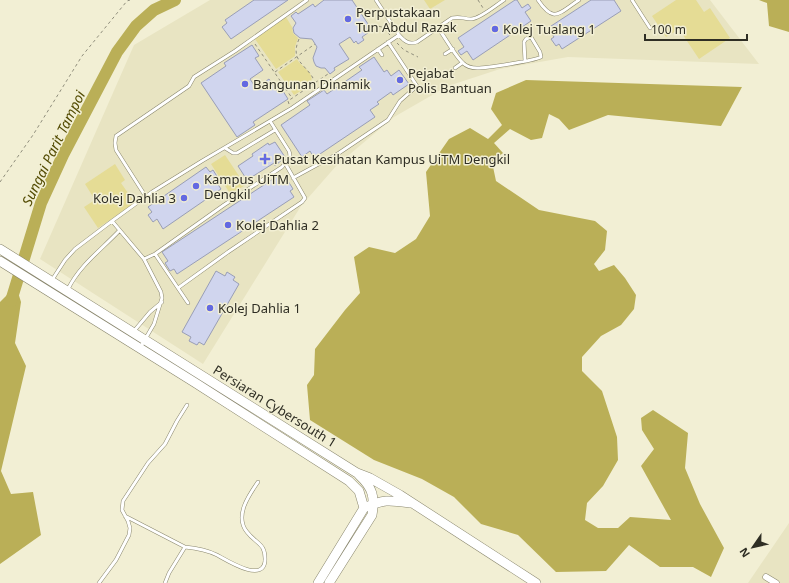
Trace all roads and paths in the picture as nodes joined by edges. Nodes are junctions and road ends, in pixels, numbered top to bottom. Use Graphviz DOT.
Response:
graph roads {
  1 [pos="130,0"];
  2 [pos="307,0"];
  3 [pos="376,0"];
  4 [pos="478,0"];
  5 [pos="504,0"];
  6 [pos="538,0"];
  7 [pos="580,0"];
  8 [pos="632,0"];
  9 [pos="486,12"];
  10 [pos="438,28"];
  11 [pos="650,28"];
  12 [pos="400,35"];
  13 [pos="299,40"];
  14 [pos="388,42"];
  15 [pos="254,44"];
  16 [pos="315,44"];
  17 [pos="378,49"];
  18 [pos="452,49"];
  19 [pos="445,54"];
  20 [pos="382,55"];
  21 [pos="297,57"];
  22 [pos="526,61"];
  23 [pos="462,63"];
  24 [pos="402,64"];
  25 [pos="398,66"];
  26 [pos="455,68"];
  27 [pos="274,72"];
  28 [pos="328,74"];
  29 [pos="416,74"];
  30 [pos="411,77"];
  31 [pos="311,85"];
  32 [pos="417,86"];
  33 [pos="425,88"];
  34 [pos="292,98"];
  35 [pos="292,108"];
  36 [pos="270,121"];
  37 [pos="275,130"];
  38 [pos="225,148"];
  39 [pos="285,164"];
  40 [pos="293,178"];
  41 [pos="0,182"];
  42 [pos="146,197"];
  43 [pos="112,221"];
  44 [pos="119,231"];
  45 [pos="4,252"];
  46 [pos="155,254"];
  47 [pos="144,259"];
  48 [pos="1,262"];
  49 [pos="51,281"];
  50 [pos="178,288"];
  51 [pos="46,290"];
  52 [pos="67,291"];
  53 [pos="62,300"];
  54 [pos="162,302"];
  55 [pos="188,303"];
  56 [pos="133,332"];
  57 [pos="145,339"];
  58 [pos="128,341"];
  59 [pos="139,348"];
  60 [pos="187,405"];
  61 [pos="357,473"];
  62 [pos="258,482"];
  63 [pos="374,503"];
  64 [pos="411,503"];
  65 [pos="364,508"];
  66 [pos="125,516"];
  67 [pos="185,547"];
  68 [pos="766,577"];
  69 [pos="99,583"];
  70 [pos="165,583"];
  71 [pos="318,583"];
  72 [pos="329,583"];
  73 [pos="536,583"];
  74 [pos="776,583"];
  1 -- 41 [label="path"];
  2 -- 42 [label="lane"];
  3 -- 12 [label="lane"];
  4 -- 9 [label="path"];
  5 -- 9 [label="lane"];
  6 -- 7 [label="lane"];
  8 -- 11 [label="lane"];
  9 -- 10 [label="lane"];
  10 -- 12 [label="lane"];
  10 -- 18 [label="lane"];
  12 -- 14 [label="lane"];
  13 -- 21 [label="path"];
  14 -- 17 [label="lane"];
  14 -- 24 [label="lane"];
  15 -- 27 [label="path"];
  16 -- 21 [label="path"];
  17 -- 20 [label="lane"];
  17 -- 35 [label="lane"];
  18 -- 19 [label="lane"];
  18 -- 23 [label="lane"];
  21 -- 27 [label="path"];
  21 -- 31 [label="path"];
  22 -- 22 [label="lane"];
  22 -- 23 [label="lane"];
  23 -- 26 [label="lane"];
  24 -- 25 [label="lane"];
  24 -- 30 [label="lane"];
  27 -- 34 [label="path"];
  28 -- 31 [label="path"];
  29 -- 30 [label="lane"];
  30 -- 32 [label="lane"];
  31 -- 34 [label="path"];
  32 -- 33 [label="lane"];
  32 -- 40 [label="lane"];
  34 -- 35 [label="path"];
  35 -- 36 [label="lane"];
  36 -- 37 [label="lane"];
  36 -- 38 [label="lane"];
  37 -- 38 [label="lane"];
  37 -- 39 [label="lane"];
  38 -- 42 [label="lane"];
  39 -- 40 [label="lane"];
  39 -- 46 [label="lane"];
  40 -- 50 [label="lane"];
  42 -- 43 [label="lane"];
  43 -- 44 [label="lane"];
  43 -- 49 [label="lane"];
  44 -- 47 [label="lane"];
  44 -- 52 [label="lane"];
  45 -- 49 [label="street, Persiaran Cybersouth 1"];
  46 -- 47 [label="lane"];
  46 -- 50 [label="lane"];
  47 -- 54 [label="lane"];
  48 -- 51 [label="street, Persiaran Cybersouth 1"];
  49 -- 51 [label="lane"];
  49 -- 52 [label="street, Persiaran Cybersouth 1"];
  50 -- 55 [label="lane"];
  51 -- 53 [label="street, Persiaran Cybersouth 1"];
  52 -- 53 [label="lane"];
  52 -- 56 [label="street, Persiaran Cybersouth 1"];
  53 -- 58 [label="street, Persiaran Cybersouth 1"];
  54 -- 56 [label="lane"];
  54 -- 57 [label="lane"];
  56 -- 57 [label="street, Persiaran Cybersouth 1"];
  56 -- 58 [label="lane"];
  57 -- 59 [label="lane"];
  57 -- 61 [label="street, Persiaran Cybersouth 1"];
  58 -- 59 [label="street, Persiaran Cybersouth 1"];
  59 -- 65 [label="street, Persiaran Cybersouth 1"];
  60 -- 66 [label="lane"];
  61 -- 63 [label="street"];
  61 -- 64 [label="street, Persiaran Cybersouth 1"];
  62 -- 67 [label="lane"];
  63 -- 64 [label="street"];
  63 -- 65 [label="street"];
  63 -- 72 [label="street"];
  64 -- 73 [label="street, Persiaran Cybersouth 1"];
  65 -- 71 [label="street"];
  66 -- 67 [label="lane"];
  66 -- 69 [label="lane"];
  67 -- 70 [label="lane"];
  68 -- 74 [label="street"];
}
